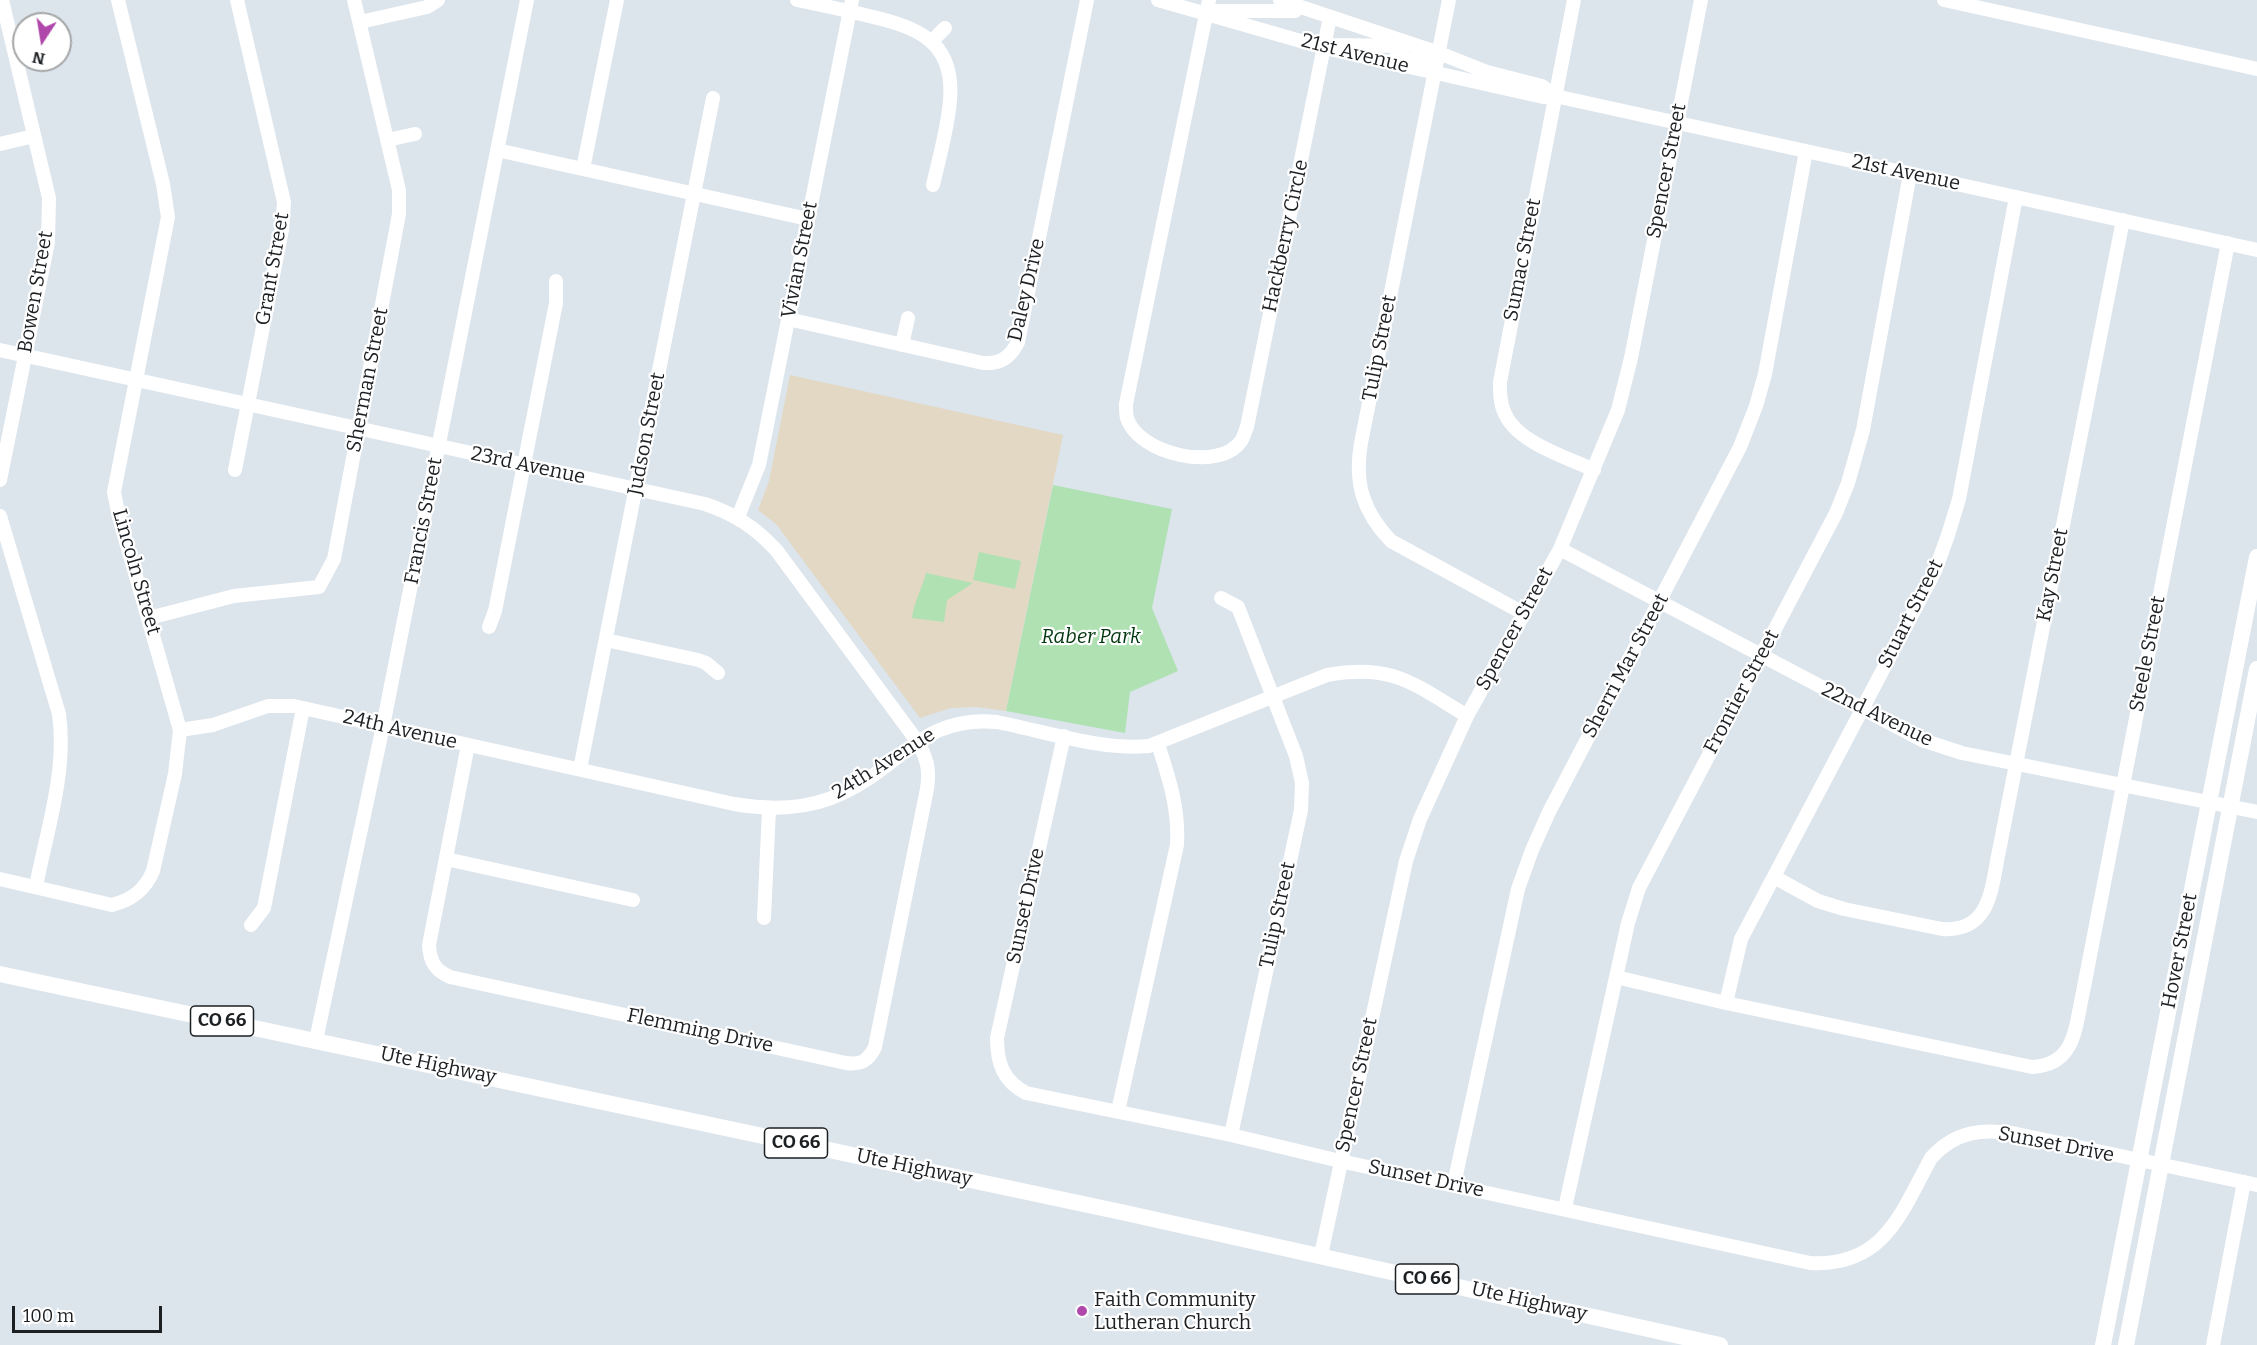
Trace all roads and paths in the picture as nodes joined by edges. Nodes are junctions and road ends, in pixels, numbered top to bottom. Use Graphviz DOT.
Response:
graph roads {
  1 [pos="118,0"];
  2 [pos="237,0"];
  3 [pos="354,0"];
  4 [pos="438,0"];
  5 [pos="527,0"];
  6 [pos="616,0"];
  7 [pos="797,0"];
  8 [pos="1087,0"];
  9 [pos="1158,0"];
  10 [pos="1280,0"];
  11 [pos="1449,0"];
  12 [pos="1574,0"];
  13 [pos="1701,0"];
  14 [pos="1944,0"];
  15 [pos="850,6"];
  16 [pos="1207,6"];
  17 [pos="2,9"];
  18 [pos="1324,15"];
  19 [pos="360,22"];
  20 [pos="945,28"];
  21 [pos="932,41"];
  22 [pos="1419,46"];
  23 [pos="1325,48"];
  24 [pos="1438,56"];
  25 [pos="1378,60"];
  26 [pos="2257,69"];
  27 [pos="1487,72"];
  28 [pos="1435,74"];
  29 [pos="1555,96"];
  30 [pos="713,98"];
  31 [pos="1676,122"];
  32 [pos="415,134"];
  33 [pos="34,136"];
  34 [pos="387,140"];
  35 [pos="0,144"];
  36 [pos="497,150"];
  37 [pos="1806,151"];
  38 [pos="583,169"];
  39 [pos="1910,174"];
  40 [pos="933,185"];
  41 [pos="694,194"];
  42 [pos="2016,197"];
  43 [pos="808,219"];
  44 [pos="2123,220"];
  45 [pos="2228,243"];
  46 [pos="2257,250"];
  47 [pos="556,281"];
  48 [pos="908,318"];
  49 [pos="788,319"];
  50 [pos="902,345"];
  51 [pos="0,350"];
  52 [pos="25,356"];
  53 [pos="137,380"];
  54 [pos="249,404"];
  55 [pos="360,429"];
  56 [pos="1134,429"];
  57 [pos="1121,437"];
  58 [pos="439,446"];
  59 [pos="524,465"];
  60 [pos="235,470"];
  61 [pos="1594,470"];
  62 [pos="0,480"];
  63 [pos="636,489"];
  64 [pos="0,516"];
  65 [pos="738,517"];
  66 [pos="1560,549"];
  67 [pos="2257,557"];
  68 [pos="1221,597"];
  69 [pos="1660,601"];
  70 [pos="1523,614"];
  71 [pos="149,618"];
  72 [pos="489,627"];
  73 [pos="606,640"];
  74 [pos="1762,656"];
  75 [pos="2257,669"];
  76 [pos="718,673"];
  77 [pos="1272,697"];
  78 [pos="303,708"];
  79 [pos="1863,709"];
  80 [pos="1467,716"];
  81 [pos="383,726"];
  82 [pos="180,730"];
  83 [pos="1064,736"];
  84 [pos="917,741"];
  85 [pos="1158,744"];
  86 [pos="468,745"];
  87 [pos="2016,764"];
  88 [pos="580,770"];
  89 [pos="2122,784"];
  90 [pos="2208,802"];
  91 [pos="2230,807"];
  92 [pos="769,808"];
  93 [pos="2257,812"];
  94 [pos="446,859"];
  95 [pos="1773,877"];
  96 [pos="0,879"];
  97 [pos="36,886"];
  98 [pos="633,900"];
  99 [pos="764,918"];
  100 [pos="251,925"];
  101 [pos="0,974"];
  102 [pos="1616,977"];
  103 [pos="1725,1003"];
  104 [pos="316,1040"];
  105 [pos="1118,1111"];
  106 [pos="1231,1135"];
  107 [pos="1340,1161"];
  108 [pos="2139,1161"];
  109 [pos="2161,1166"];
  110 [pos="2250,1183"];
  111 [pos="1454,1184"];
  112 [pos="1565,1208"];
  113 [pos="1321,1256"];
  114 [pos="1720,1345"];
  115 [pos="2103,1345"];
  116 [pos="2126,1345"];
  117 [pos="2213,1345"];
  1 -- 53 [label="street, Lincoln Street"];
  2 -- 54 [label="street, Grant Street"];
  3 -- 19 [label="street, Sherman Street"];
  4 -- 19 [label="street"];
  5 -- 36 [label="street, Francis Street"];
  6 -- 38 [label="street"];
  7 -- 15 [label="street"];
  8 -- 50 [label="street, Daley Drive"];
  9 -- 16 [label="street, 21st Avenue"];
  10 -- 18 [label="street, 21st Avenue"];
  11 -- 24 [label="street, Tulip Street"];
  12 -- 29 [label="street, Sumac Street"];
  13 -- 31 [label="street, Spencer Street"];
  14 -- 26 [label="street"];
  15 -- 21 [label="street"];
  15 -- 43 [label="street, Vivian Street"];
  16 -- 18 [label="street"];
  16 -- 23 [label="street, 21st Avenue"];
  16 -- 56 [label="street"];
  17 -- 33 [label="street, Bowen Street"];
  18 -- 22 [label="street, 21st Avenue"];
  18 -- 23 [label="street, Hackberry Circle"];
  19 -- 34 [label="street, Sherman Street"];
  20 -- 21 [label="street"];
  21 -- 40 [label="street"];
  22 -- 23 [label="street"];
  22 -- 24 [label="street, 21st Avenue"];
  23 -- 25 [label="street, 21st Avenue"];
  23 -- 56 [label="street, Hackberry Circle"];
  24 -- 25 [label="street"];
  24 -- 27 [label="street, 21st Avenue"];
  24 -- 28 [label="street, Tulip Street"];
  25 -- 28 [label="street, 21st Avenue"];
  27 -- 28 [label="street"];
  27 -- 29 [label="street, 21st Avenue"];
  28 -- 29 [label="street, 21st Avenue"];
  28 -- 70 [label="street, Tulip Street"];
  29 -- 31 [label="street, 21st Avenue"];
  29 -- 61 [label="street, Sumac Street"];
  30 -- 41 [label="street, Judson Street"];
  31 -- 37 [label="street, 21st Avenue"];
  31 -- 61 [label="street, Spencer Street"];
  32 -- 34 [label="street"];
  33 -- 35 [label="street"];
  33 -- 52 [label="street, Bowen Street"];
  34 -- 55 [label="street, Sherman Street"];
  36 -- 38 [label="street"];
  36 -- 58 [label="street, Francis Street"];
  37 -- 39 [label="street, 21st Avenue"];
  37 -- 69 [label="street, Sherri Mar Street"];
  38 -- 41 [label="street"];
  39 -- 42 [label="street, 21st Avenue"];
  39 -- 74 [label="street, Frontier Street"];
  41 -- 43 [label="street"];
  41 -- 63 [label="street, Judson Street"];
  42 -- 44 [label="street, 21st Avenue"];
  42 -- 79 [label="street, Stuart Street"];
  43 -- 49 [label="street, Vivian Street"];
  44 -- 45 [label="street, 21st Avenue"];
  44 -- 87 [label="street, Kay Street"];
  45 -- 46 [label="street, 21st Avenue"];
  45 -- 89 [label="street, Steele Street"];
  47 -- 59 [label="street"];
  48 -- 50 [label="street"];
  49 -- 50 [label="street, Daley Drive"];
  49 -- 65 [label="street, Vivian Street"];
  51 -- 52 [label="street, 23rd Avenue"];
  52 -- 53 [label="street, 23rd Avenue"];
  52 -- 62 [label="street, Bowen Street"];
  53 -- 54 [label="street, 23rd Avenue"];
  53 -- 71 [label="street, Lincoln Street"];
  54 -- 55 [label="street, 23rd Avenue"];
  54 -- 60 [label="street, Grant Street"];
  55 -- 58 [label="street, 23rd Avenue"];
  55 -- 71 [label="street, Sherman Street"];
  56 -- 57 [label="street"];
  58 -- 59 [label="street, 23rd Avenue"];
  58 -- 81 [label="street, Francis Street"];
  59 -- 63 [label="street, 23rd Avenue"];
  59 -- 72 [label="street"];
  61 -- 66 [label="street, Spencer Street"];
  63 -- 65 [label="street, 23rd Avenue"];
  63 -- 73 [label="street, Judson Street"];
  64 -- 97 [label="street"];
  65 -- 84 [label="street, 23rd Avenue"];
  66 -- 69 [label="street, 22nd Avenue"];
  66 -- 70 [label="street, Spencer Street"];
  67 -- 90 [label="main road, Hover Street"];
  68 -- 77 [label="street, Tulip Street"];
  69 -- 74 [label="street, 22nd Avenue"];
  69 -- 111 [label="street, Sherri Mar Street"];
  70 -- 80 [label="street, Spencer Street"];
  71 -- 82 [label="street, Lincoln Street"];
  73 -- 76 [label="street"];
  73 -- 88 [label="street, Judson Street"];
  74 -- 79 [label="street, 22nd Avenue"];
  74 -- 102 [label="street, Frontier Street"];
  75 -- 91 [label="main road, Hover Street"];
  77 -- 80 [label="street, 24th Avenue"];
  77 -- 85 [label="street, 24th Avenue"];
  77 -- 106 [label="street, Tulip Street"];
  78 -- 81 [label="street, 24th Avenue"];
  78 -- 82 [label="street, 24th Avenue"];
  78 -- 100 [label="street"];
  79 -- 87 [label="street, 22nd Avenue"];
  79 -- 95 [label="street, Stuart Street"];
  80 -- 107 [label="street, Spencer Street"];
  81 -- 86 [label="street, 24th Avenue"];
  81 -- 104 [label="street, Francis Street"];
  82 -- 97 [label="street, Lincoln Street"];
  83 -- 84 [label="street, 24th Avenue"];
  83 -- 85 [label="street, 24th Avenue"];
  83 -- 105 [label="street, Sunset Drive"];
  84 -- 92 [label="street, 24th Avenue"];
  84 -- 94 [label="street, Flemming Drive"];
  85 -- 105 [label="street"];
  86 -- 88 [label="street, 24th Avenue"];
  86 -- 94 [label="street, Flemming Drive"];
  87 -- 89 [label="street, 22nd Avenue"];
  87 -- 95 [label="street, Kay Street"];
  88 -- 92 [label="street, 24th Avenue"];
  89 -- 90 [label="street, 22nd Avenue"];
  89 -- 103 [label="street, Steele Street"];
  90 -- 91 [label="street, 22nd Avenue"];
  90 -- 108 [label="main road, Hover Street"];
  91 -- 93 [label="street, 22nd Avenue"];
  91 -- 109 [label="main road, Hover Street"];
  92 -- 99 [label="street"];
  94 -- 98 [label="street"];
  95 -- 103 [label="street, Stuart Street"];
  96 -- 97 [label="street, Lincoln Street"];
  101 -- 104 [label="main road, Ute Highway / CO 66"];
  102 -- 103 [label="street"];
  102 -- 112 [label="street, Frontier Street"];
  104 -- 113 [label="main road, Ute Highway / CO 66"];
  105 -- 106 [label="street, Sunset Drive"];
  106 -- 107 [label="street, Sunset Drive"];
  107 -- 111 [label="street, Sunset Drive"];
  107 -- 113 [label="street, Spencer Street"];
  108 -- 109 [label="street"];
  108 -- 112 [label="street, Sunset Drive"];
  108 -- 115 [label="main road, Hover Street"];
  109 -- 110 [label="street"];
  109 -- 116 [label="main road, Hover Street"];
  110 -- 117 [label="street"];
  111 -- 112 [label="street, Sunset Drive"];
  113 -- 114 [label="main road, Ute Highway / CO 66"];
}
